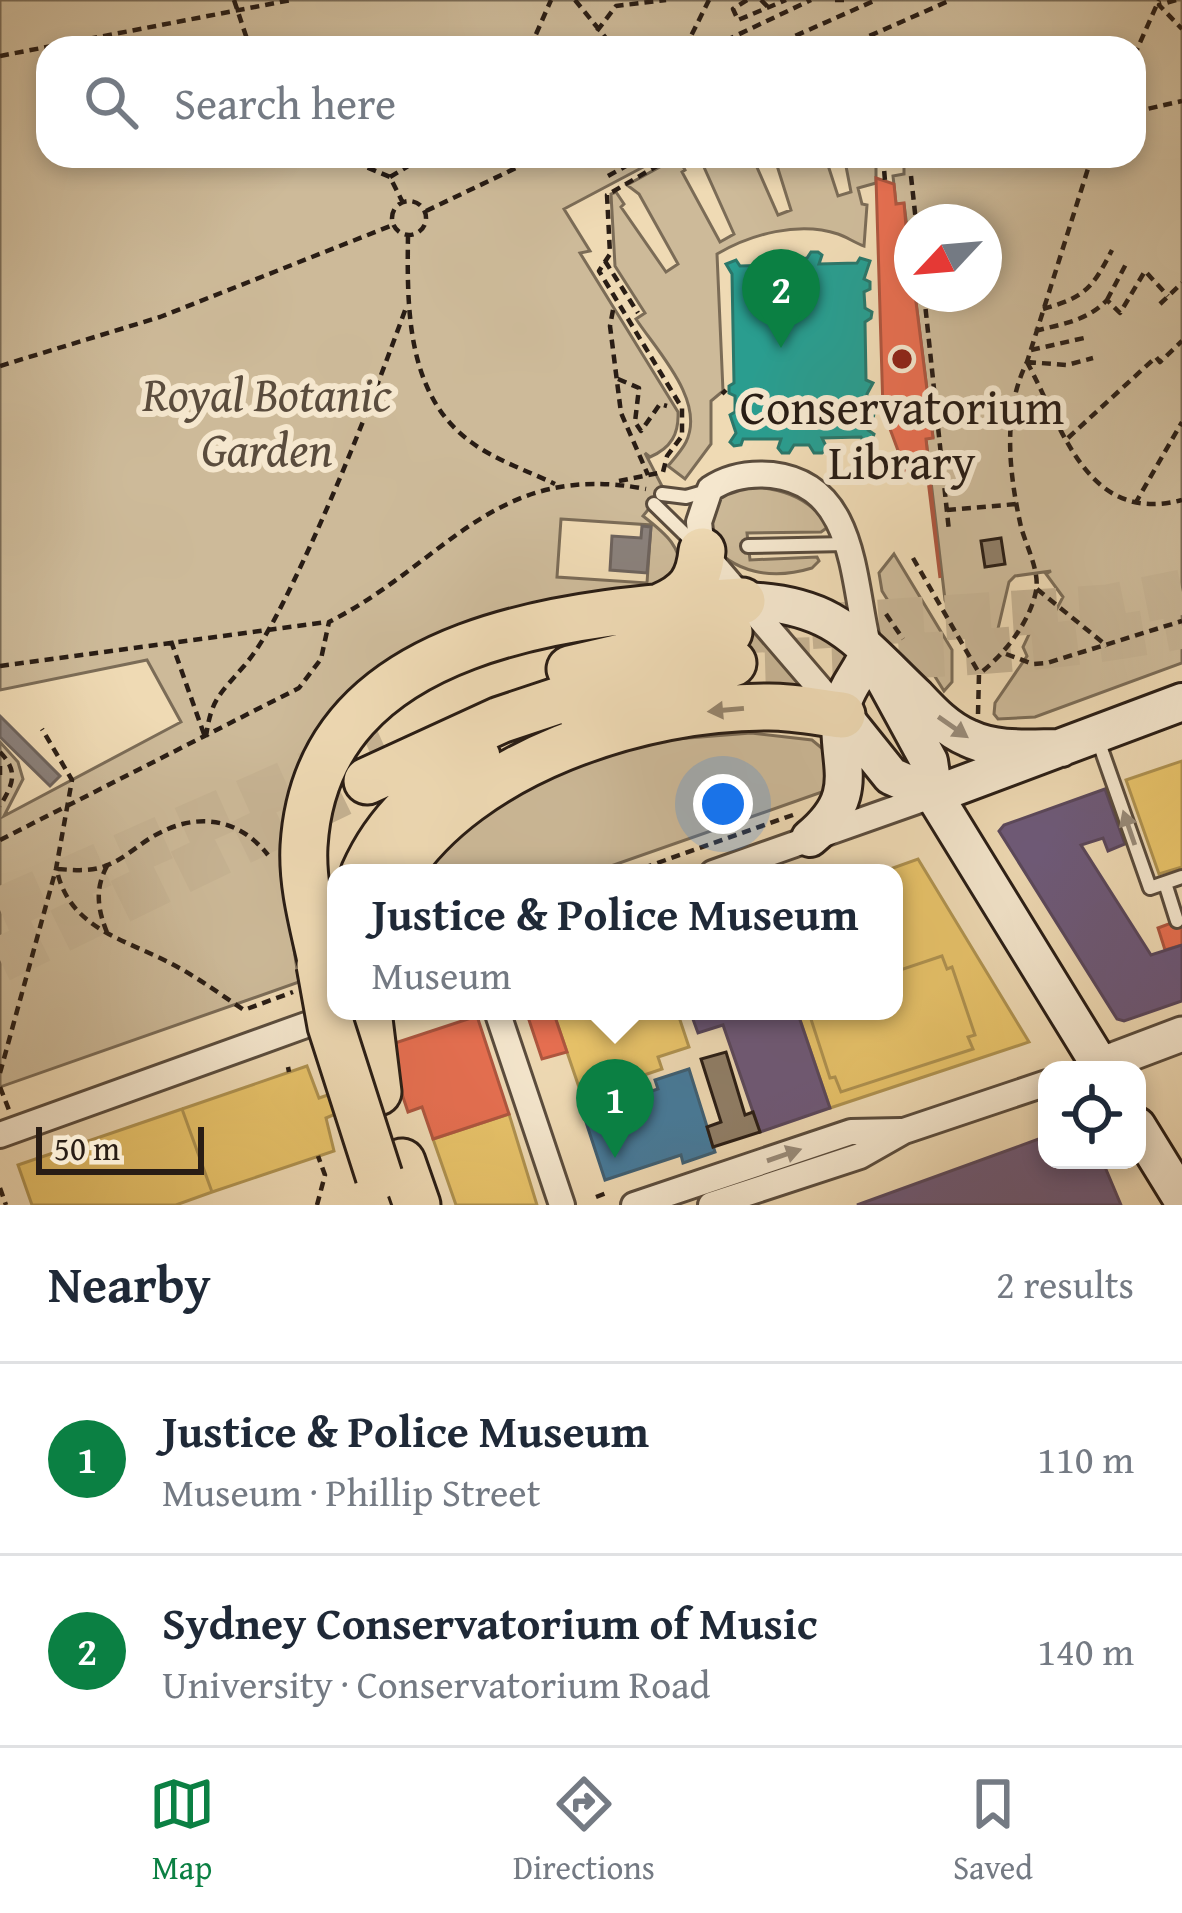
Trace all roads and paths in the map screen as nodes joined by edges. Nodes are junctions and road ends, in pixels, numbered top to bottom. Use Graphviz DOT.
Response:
graph roads {
  1 [pos="234,0"];
  2 [pos="291,0"];
  3 [pos="551,0"];
  4 [pos="575,0"];
  5 [pos="666,0"];
  6 [pos="709,0"];
  7 [pos="747,0"];
  8 [pos="760,0"];
  9 [pos="811,0"];
  10 [pos="835,0"];
  11 [pos="847,0"];
  12 [pos="876,0"];
  13 [pos="951,0"];
  14 [pos="1176,0"];
  15 [pos="778,3"];
  16 [pos="1159,3"];
  17 [pos="851,11"];
  18 [pos="236,13"];
  19 [pos="779,15"];
  20 [pos="1182,29"];
  21 [pos="597,31"];
  22 [pos="100,36"];
  23 [pos="245,36"];
  24 [pos="535,36"];
  25 [pos="602,36"];
  26 [pos="691,36"];
  27 [pos="735,36"];
  28 [pos="794,36"];
  29 [pos="869,36"];
  30 [pos="1143,36"];
  31 [pos="36,49"];
  32 [pos="0,56"];
  33 [pos="1182,101"];
  34 [pos="1146,109"];
  35 [pos="370,168"];
  36 [pos="404,168"];
  37 [pos="516,168"];
  38 [pos="622,168"];
  39 [pos="653,168"];
  40 [pos="884,168"];
  41 [pos="1088,168"];
  42 [pos="390,176"];
  43 [pos="608,176"];
  44 [pos="911,176"];
  45 [pos="885,181"];
  46 [pos="402,201"];
  47 [pos="914,204"];
  48 [pos="426,211"];
  49 [pos="393,225"];
  50 [pos="408,235"];
  51 [pos="1112,250"];
  52 [pos="605,261"];
  53 [pos="1126,264"];
  54 [pos="1182,283"];
  55 [pos="1168,296"];
  56 [pos="1107,300"];
  57 [pos="1160,304"];
  58 [pos="406,305"];
  59 [pos="613,310"];
  60 [pos="1041,310"];
  61 [pos="926,312"];
  62 [pos="638,314"];
  63 [pos="1035,331"];
  64 [pos="1084,338"];
  65 [pos="1182,341"];
  66 [pos="1030,350"];
  67 [pos="1093,358"];
  68 [pos="1027,362"];
  69 [pos="0,366"];
  70 [pos="617,379"];
  71 [pos="667,406"];
  72 [pos="1182,422"];
  73 [pos="1068,438"];
  74 [pos="648,475"];
  75 [pos="608,483"];
  76 [pos="555,484"];
  77 [pos="634,486"];
  78 [pos="710,489"];
  79 [pos="1182,500"];
  80 [pos="1017,504"];
  81 [pos="1135,504"];
  82 [pos="947,509"];
  83 [pos="949,531"];
  84 [pos="847,544"];
  85 [pos="748,546"];
  86 [pos="702,551"];
  87 [pos="914,558"];
  88 [pos="1037,589"];
  89 [pos="662,606"];
  90 [pos="1182,621"];
  91 [pos="328,622"];
  92 [pos="267,631"];
  93 [pos="743,638"];
  94 [pos="171,641"];
  95 [pos="1107,646"];
  96 [pos="869,651"];
  97 [pos="1006,653"];
  98 [pos="0,666"];
  99 [pos="980,674"];
  100 [pos="1182,702"];
  101 [pos="842,715"];
  102 [pos="977,723"];
  103 [pos="42,728"];
  104 [pos="1096,735"];
  105 [pos="206,738"];
  106 [pos="1061,748"];
  107 [pos="0,752"];
  108 [pos="8,761"];
  109 [pos="374,761"];
  110 [pos="0,769"];
  111 [pos="934,795"];
  112 [pos="0,806"];
  113 [pos="68,807"];
  114 [pos="811,823"];
  115 [pos="0,840"];
  116 [pos="273,860"];
  117 [pos="370,864"];
  118 [pos="405,864"];
  119 [pos="661,864"];
  120 [pos="731,864"];
  121 [pos="107,866"];
  122 [pos="56,869"];
  123 [pos="1182,878"];
  124 [pos="1165,883"];
  125 [pos="1178,921"];
  126 [pos="108,935"];
  127 [pos="313,970"];
  128 [pos="327,1014"];
  129 [pos="329,1020"];
  130 [pos="355,1020"];
  131 [pos="369,1020"];
  132 [pos="500,1020"];
  133 [pos="306,1025"];
  134 [pos="1182,1034"];
  135 [pos="1092,1061"];
  136 [pos="1114,1061"];
  137 [pos="0,1073"];
  138 [pos="1038,1086"];
  139 [pos="378,1092"];
  140 [pos="904,1131"];
  141 [pos="0,1135"];
  142 [pos="1146,1140"];
  143 [pos="318,1156"];
  144 [pos="0,1188"];
  145 [pos="609,1192"];
  146 [pos="596,1197"];
  147 [pos="1182,1198"];
  148 [pos="6,1205"];
  149 [pos="317,1205"];
  150 [pos="389,1205"];
  151 [pos="417,1205"];
  152 [pos="562,1205"];
  153 [pos="634,1205"];
  154 [pos="711,1205"];
  1 -- 18 [label="path"];
  2 -- 18 [label="path"];
  3 -- 24 [label="path"];
  4 -- 21 [label="path"];
  5 -- 21 [label="path"];
  6 -- 26 [label="path"];
  7 -- 15 [label="path"];
  8 -- 15 [label="path"];
  9 -- 19 [label="path"];
  10 -- 11 [label="path"];
  11 -- 17 [label="path"];
  12 -- 17 [label="path"];
  13 -- 29 [label="path"];
  14 -- 16 [label="path"];
  15 -- 19 [label="path"];
  16 -- 20 [label="path"];
  16 -- 30 [label="path"];
  17 -- 28 [label="path"];
  18 -- 22 [label="path"];
  18 -- 23 [label="path"];
  19 -- 27 [label="path"];
  21 -- 25 [label="path"];
  31 -- 32 [label="path"];
  33 -- 34 [label="path"];
  35 -- 42 [label="path"];
  36 -- 42 [label="path"];
  37 -- 48 [label="path"];
  38 -- 43 [label="path"];
  39 -- 52 [label="path"];
  40 -- 45 [label="path"];
  41 -- 60 [label="path"];
  42 -- 46 [label="path"];
  44 -- 47 [label="path"];
  46 -- 48 [label="path"];
  46 -- 49 [label="path"];
  48 -- 50 [label="path"];
  49 -- 50 [label="path"];
  49 -- 69 [label="path"];
  50 -- 58 [label="path"];
  51 -- 60 [label="path"];
  52 -- 62 [label="path"];
  52 -- 74 [label="path"];
  53 -- 56 [label="path"];
  54 -- 55 [label="path"];
  55 -- 56 [label="path"];
  55 -- 57 [label="path"];
  56 -- 63 [label="path"];
  58 -- 76 [label="path"];
  58 -- 92 [label="path"];
  59 -- 70 [label="path"];
  60 -- 63 [label="path"];
  61 -- 82 [label="path"];
  63 -- 66 [label="path"];
  64 -- 66 [label="path"];
  65 -- 73 [label="path"];
  66 -- 68 [label="path"];
  67 -- 68 [label="path"];
  68 -- 73 [label="path"];
  68 -- 80 [label="path"];
  70 -- 71 [label="path"];
  70 -- 74 [label="path"];
  72 -- 81 [label="path"];
  73 -- 81 [label="path"];
  74 -- 75 [label="path"];
  75 -- 76 [label="path"];
  75 -- 77 [label="path"];
  76 -- 91 [label="path"];
  78 -- 84 [label="street"];
  78 -- 86 [label="street"];
  78 -- 86 [label="lane"];
  79 -- 81 [label="path"];
  80 -- 82 [label="path"];
  80 -- 88 [label="path"];
  82 -- 83 [label="path"];
  84 -- 85 [label="lane"];
  84 -- 96 [label="street"];
  86 -- 89 [label="highway"];
  86 -- 93 [label="street"];
  87 -- 99 [label="path"];
  88 -- 95 [label="path"];
  88 -- 97 [label="path"];
  89 -- 93 [label="highway"];
  89 -- 127 [label="highway"];
  90 -- 95 [label="path"];
  91 -- 92 [label="path"];
  91 -- 105 [label="path"];
  92 -- 94 [label="path"];
  92 -- 105 [label="path"];
  93 -- 96 [label="main road"];
  93 -- 101 [label="street"];
  93 -- 109 [label="highway"];
  93 -- 117 [label="highway"];
  93 -- 127 [label="highway"];
  94 -- 98 [label="path"];
  94 -- 105 [label="path"];
  95 -- 97 [label="path"];
  96 -- 101 [label="main road"];
  96 -- 106 [label="main road, one-way"];
  96 -- 111 [label="main road"];
  97 -- 99 [label="path"];
  99 -- 102 [label="path"];
  100 -- 104 [label="main road"];
  101 -- 111 [label="main road"];
  101 -- 114 [label="main road"];
  101 -- 118 [label="highway, one-way"];
  103 -- 113 [label="path"];
  104 -- 106 [label="main road"];
  124 -- 104 [label="lane, one-way"];
  105 -- 113 [label="path"];
  106 -- 111 [label="main road"];
  107 -- 108 [label="path"];
  108 -- 110 [label="path"];
  108 -- 112 [label="path"];
  111 -- 114 [label="street"];
  111 -- 135 [label="main road"];
  113 -- 115 [label="path"];
  113 -- 122 [label="path"];
  114 -- 119 [label="path"];
  114 -- 120 [label="street"];
  116 -- 121 [label="path"];
  121 -- 122 [label="path"];
  121 -- 126 [label="path"];
  122 -- 126 [label="path"];
  122 -- 137 [label="path"];
  123 -- 124 [label="lane"];
  124 -- 125 [label="lane"];
  126 -- 127 [label="path"];
  127 -- 128 [label="highway, bridge"];
  129 -- 150 [label="highway, bridge"];
  130 -- 139 [label="highway"];
  131 -- 139 [label="highway"];
  132 -- 152 [label="street"];
  133 -- 141 [label="street"];
  134 -- 136 [label="street"];
  138 -- 140 [label="street"];
  139 -- 151 [label="highway"];
  153 -- 140 [label="street, one-way"];
  140 -- 154 [label="street"];
  142 -- 147 [label="main road"];
  143 -- 149 [label="path"];
  144 -- 148 [label="path"];
  145 -- 146 [label="path"];
}
